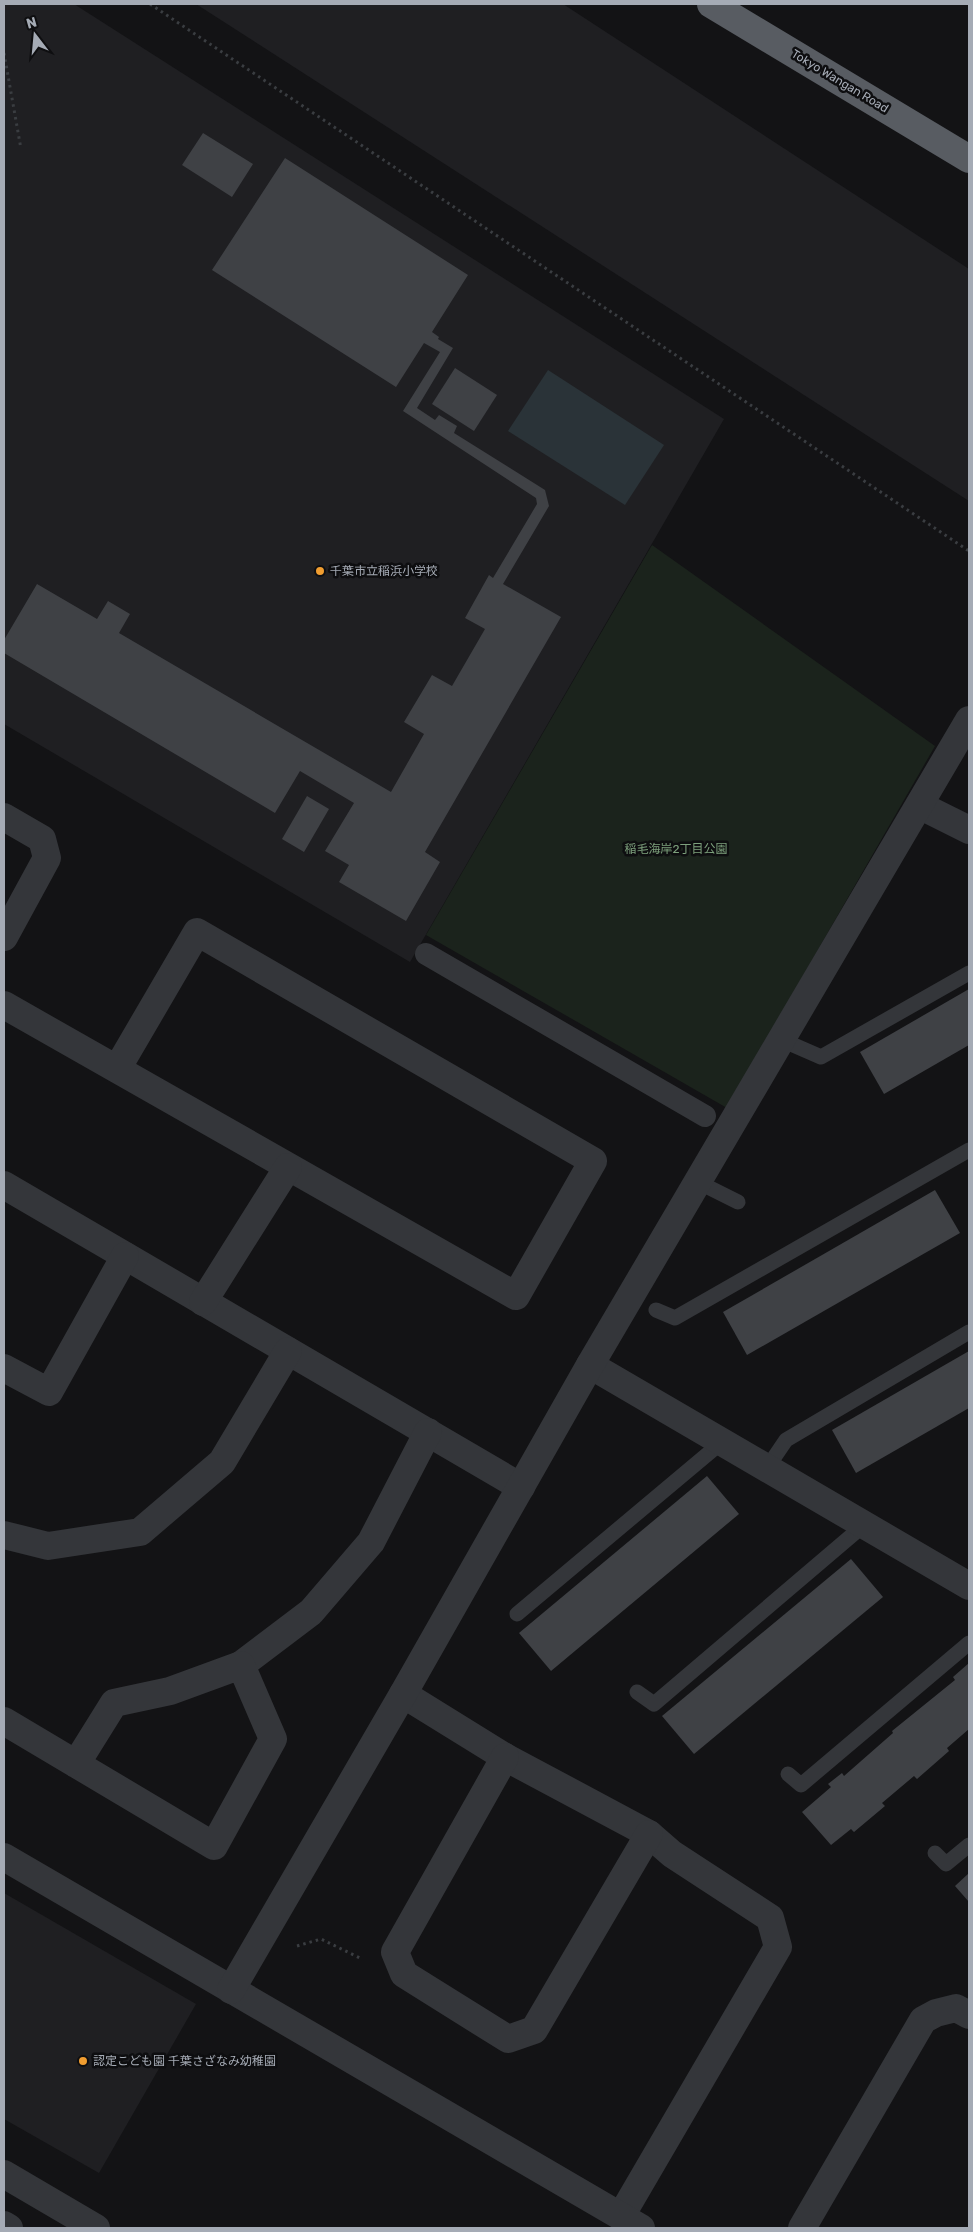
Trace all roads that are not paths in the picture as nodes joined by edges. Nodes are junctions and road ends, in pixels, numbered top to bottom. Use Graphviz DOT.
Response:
graph roads {
  1 [pos="711,4"];
  2 [pos="969,159"];
  3 [pos="969,720"];
  4 [pos="921,806"];
  5 [pos="4,817"];
  6 [pos="969,830"];
  7 [pos="4,937"];
  8 [pos="426,954"];
  9 [pos="969,973"];
  10 [pos="4,1004"];
  11 [pos="782,1040"];
  12 [pos="118,1069"];
  13 [pos="705,1116"];
  14 [pos="969,1150"];
  15 [pos="288,1167"];
  16 [pos="698,1182"];
  17 [pos="4,1186"];
  18 [pos="738,1202"];
  19 [pos="125,1256"];
  20 [pos="203,1302"];
  21 [pos="656,1310"];
  22 [pos="969,1332"];
  23 [pos="288,1351"];
  24 [pos="590,1365"];
  25 [pos="4,1368"];
  26 [pos="428,1432"];
  27 [pos="722,1442"];
  28 [pos="767,1468"];
  29 [pos="521,1487"];
  30 [pos="864,1525"];
  31 [pos="4,1535"];
  32 [pos="969,1586"];
  33 [pos="517,1614"];
  34 [pos="969,1643"];
  35 [pos="241,1665"];
  36 [pos="637,1692"];
  37 [pos="403,1694"];
  38 [pos="4,1721"];
  39 [pos="505,1757"];
  40 [pos="76,1764"];
  41 [pos="788,1774"];
  42 [pos="649,1834"];
  43 [pos="969,1845"];
  44 [pos="935,1854"];
  45 [pos="4,1857"];
  46 [pos="230,1990"];
  47 [pos="969,2015"];
  48 [pos="4,2174"];
  49 [pos="631,2222"];
  50 [pos="4,2225"];
  51 [pos="9,2228"];
  52 [pos="96,2228"];
  53 [pos="802,2228"];
  1 -- 2 [label="highway, Tokyo Wangan Road"];
  3 -- 4 [label="street"];
  4 -- 6 [label="street"];
  4 -- 11 [label="street"];
  5 -- 7 [label="street"];
  8 -- 13 [label="street"];
  9 -- 11 [label="lane"];
  10 -- 12 [label="street"];
  11 -- 16 [label="street"];
  12 -- 15 [label="street"];
  12 -- 15 [label="street"];
  14 -- 21 [label="lane"];
  15 -- 20 [label="street"];
  16 -- 18 [label="lane"];
  16 -- 24 [label="street"];
  17 -- 19 [label="street"];
  19 -- 20 [label="street"];
  19 -- 25 [label="street"];
  20 -- 23 [label="street"];
  22 -- 28 [label="lane"];
  23 -- 26 [label="street"];
  23 -- 31 [label="street"];
  24 -- 27 [label="street"];
  24 -- 29 [label="street"];
  26 -- 29 [label="street"];
  26 -- 35 [label="street"];
  27 -- 28 [label="street"];
  27 -- 33 [label="lane"];
  28 -- 30 [label="street"];
  29 -- 37 [label="street"];
  30 -- 32 [label="street"];
  30 -- 36 [label="lane"];
  34 -- 41 [label="lane"];
  35 -- 40 [label="street"];
  35 -- 40 [label="street"];
  37 -- 39 [label="street"];
  37 -- 46 [label="street"];
  38 -- 40 [label="street"];
  39 -- 42 [label="street"];
  39 -- 42 [label="street"];
  42 -- 49 [label="street"];
  43 -- 44 [label="lane"];
  45 -- 46 [label="street"];
  46 -- 49 [label="street"];
  47 -- 53 [label="street"];
  48 -- 52 [label="street"];
  50 -- 51 [label="street"];
}
